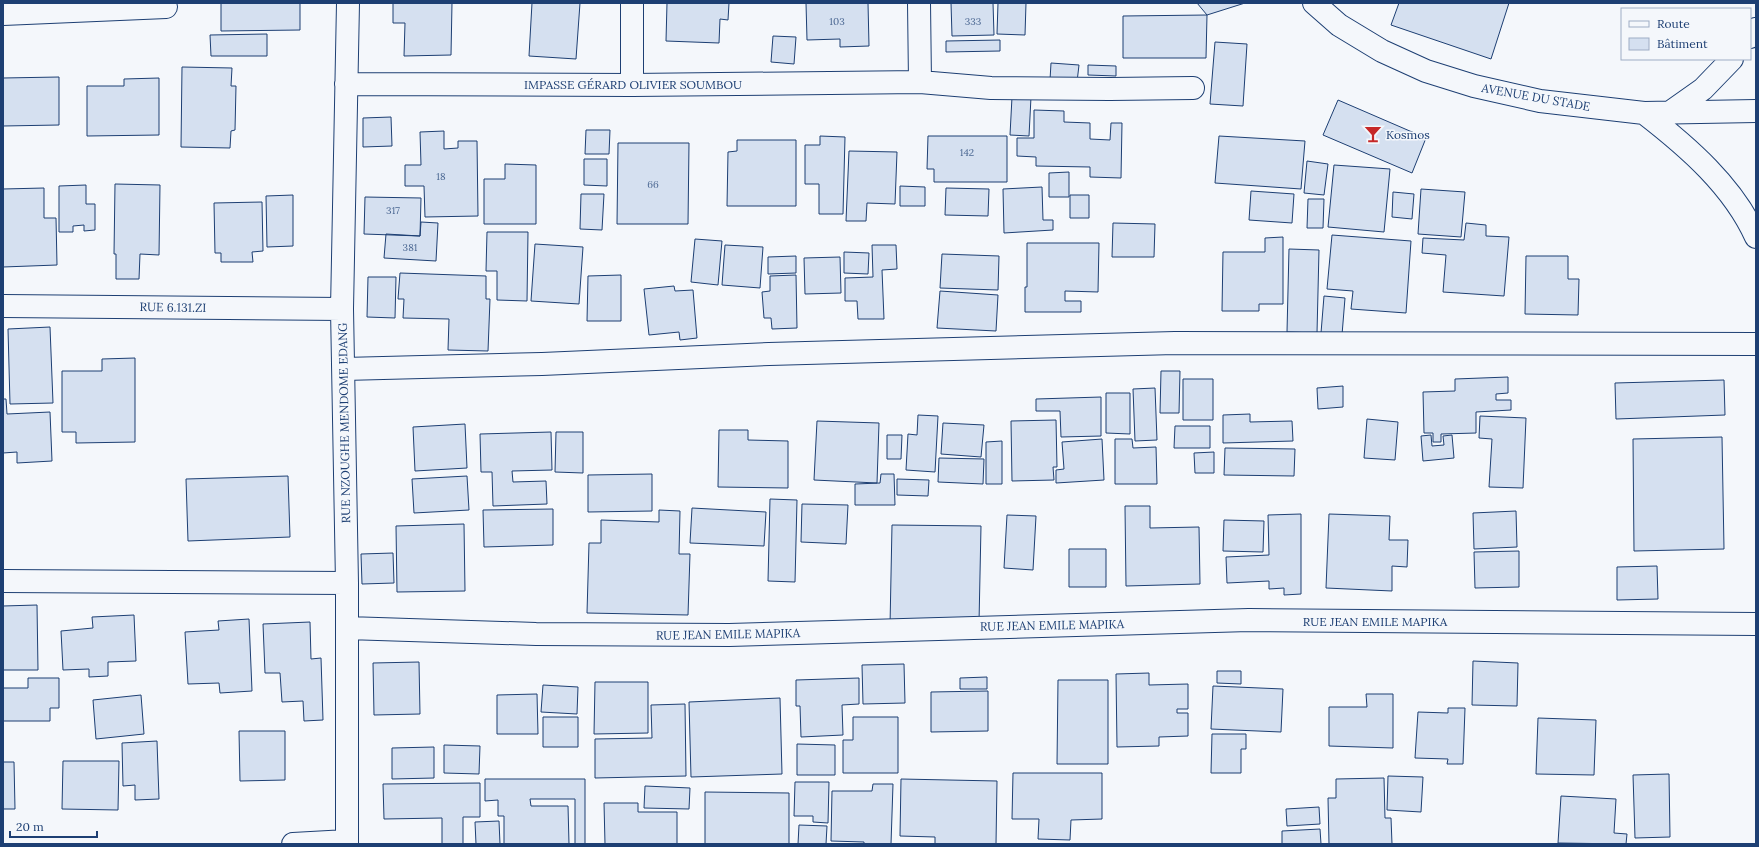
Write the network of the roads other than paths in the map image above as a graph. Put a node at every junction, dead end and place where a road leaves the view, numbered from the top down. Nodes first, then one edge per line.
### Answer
1 (348, 3) edge
2 (632, 3) edge
3 (919, 3) edge
4 (1314, 3) edge
5 (166, 7) dead end
6 (3, 14) edge
7 (1731, 60) edge
8 (920, 82) junction
9 (346, 84) junction
10 (632, 85) junction
11 (1192, 88) dead end
12 (1756, 112) edge
13 (1644, 113) junction
14 (1669, 113) junction
15 (1756, 237) edge
16 (3, 306) edge
17 (342, 309) junction
18 (1756, 344) edge
19 (344, 369) junction
20 (3, 581) edge
21 (347, 583) junction
22 (1756, 624) edge
23 (347, 628) junction
24 (347, 843) edge
25 (293, 844) edge

1 - 9 street, RUE NZOUGHE MENDOME EDANG
2 - 10 street
3 - 8 street
4 - 13 street, AVENUE DU STADE
5 - 6 street
7 - 14 street
8 - 10 street, IMPASSE GÉRARD OLIVIER SOUMBOU
8 - 11 street, IMPASSE GÉRARD OLIVIER SOUMBOU
9 - 10 street, IMPASSE GÉRARD OLIVIER SOUMBOU
9 - 17 street, RUE NZOUGHE MENDOME EDANG
12 - 14 street, AVENUE DU STADE
13 - 14 street, AVENUE DU STADE
13 - 15 street
16 - 17 street, RUE 6.131.ZI
17 - 19 street, RUE NZOUGHE MENDOME EDANG
18 - 19 street
19 - 21 street, RUE NZOUGHE MENDOME EDANG
20 - 21 street
21 - 23 street, RUE NZOUGHE MENDOME EDANG
22 - 23 street, RUE JEAN EMILE MAPIKA
23 - 24 street, RUE NZOUGHE MENDOME EDANG
24 - 25 street

